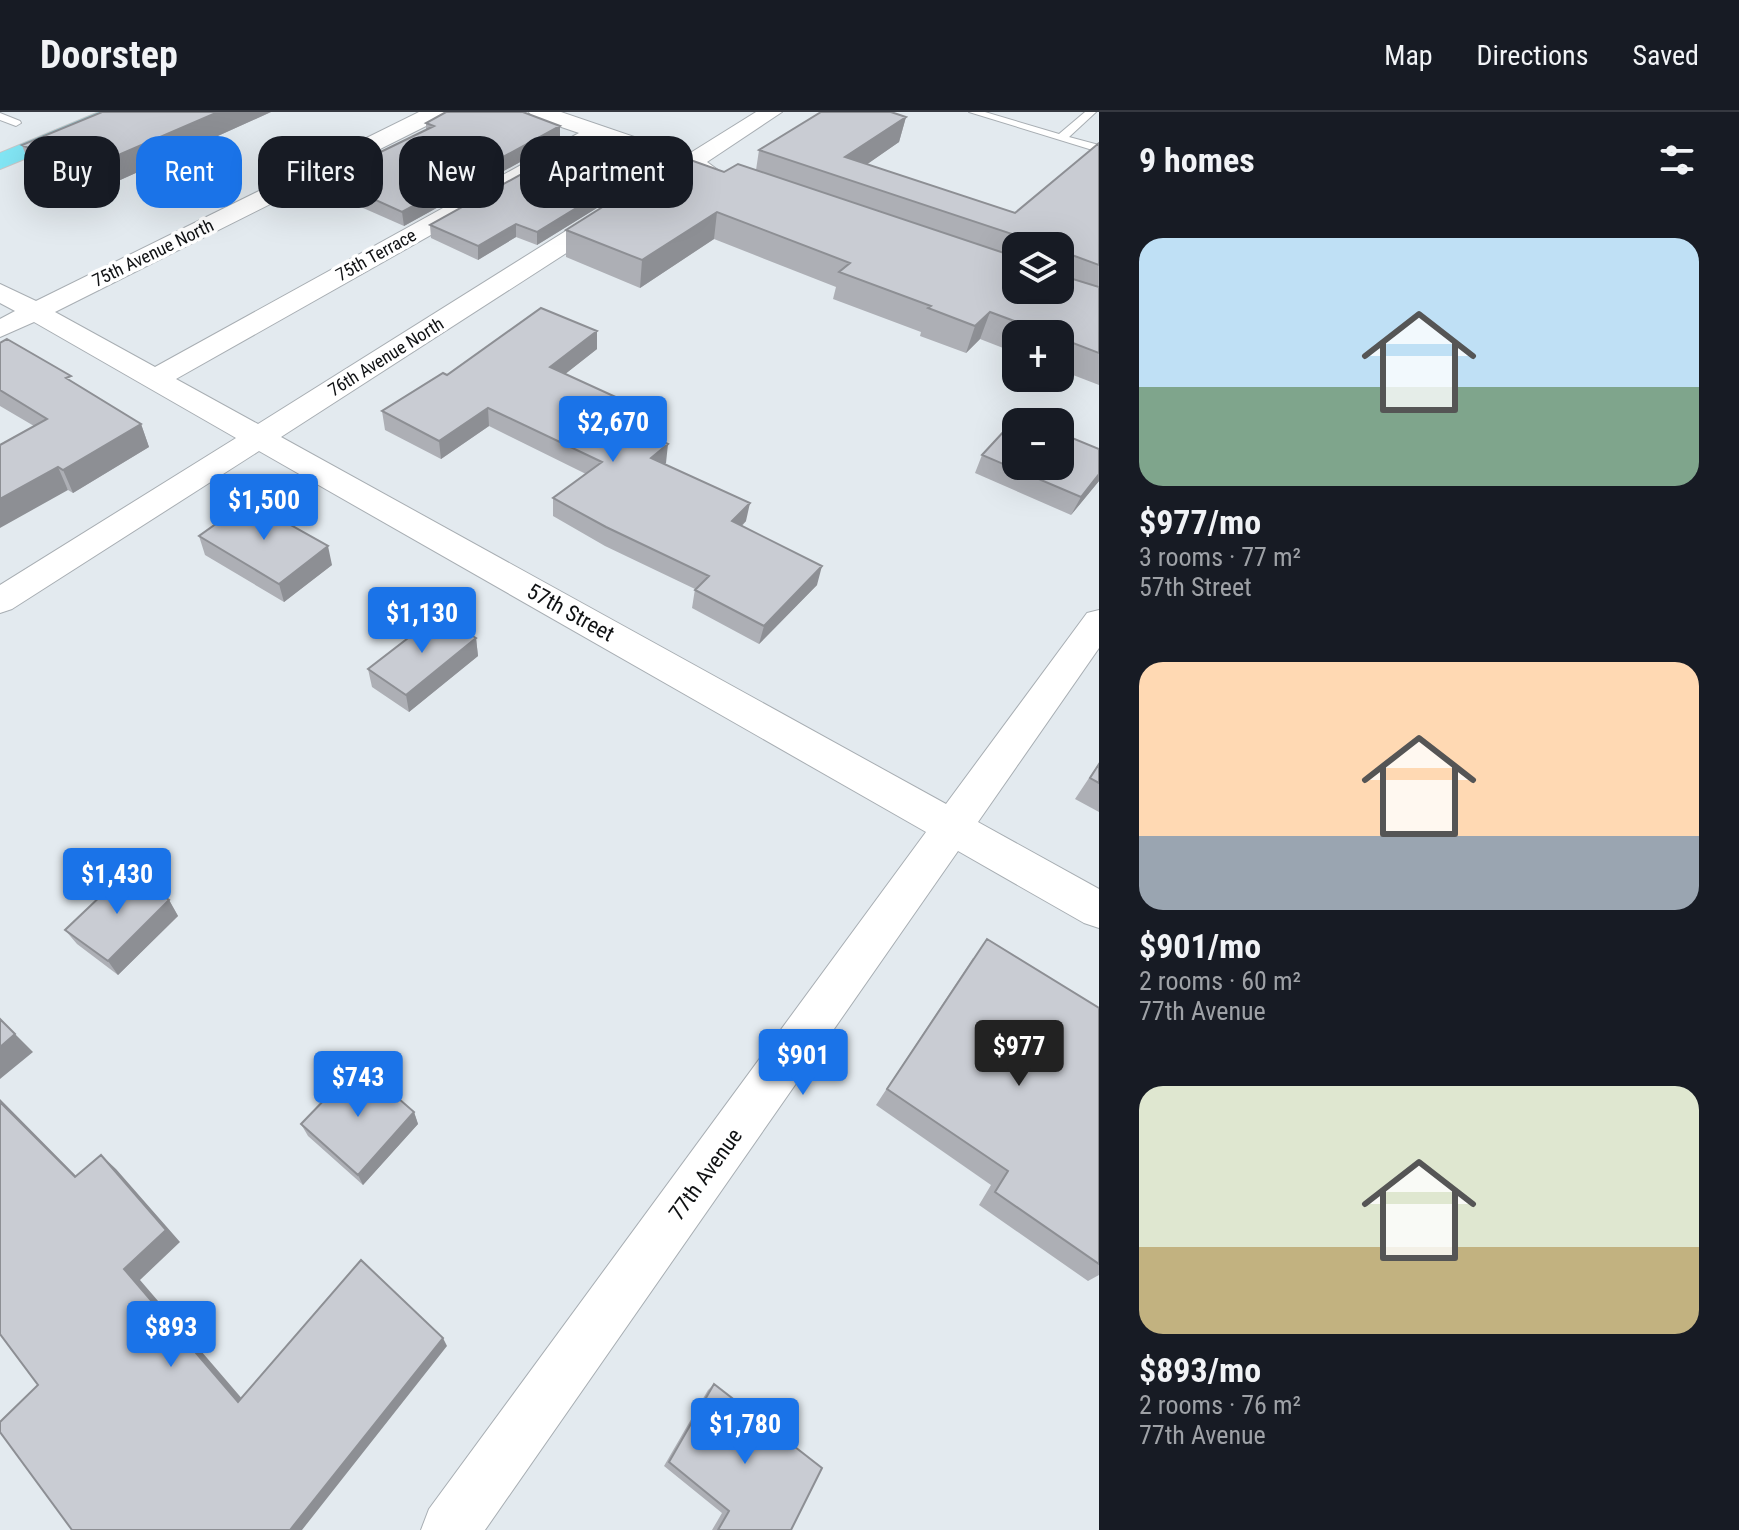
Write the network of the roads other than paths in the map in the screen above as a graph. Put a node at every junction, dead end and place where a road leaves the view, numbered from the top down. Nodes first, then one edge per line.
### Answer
1 (41, 112) edge
2 (119, 112) edge
3 (436, 112) edge
4 (540, 112) edge
5 (771, 112) edge
6 (974, 112) edge
7 (1091, 112) edge
8 (5, 122) edge
9 (597, 132) junction
10 (608, 136) edge
11 (1061, 138) junction
12 (1099, 149) edge
13 (693, 161) edge
14 (0, 162) edge
15 (693, 165) edge
16 (734, 180) edge
17 (620, 208) edge
18 (0, 292) edge
19 (35, 312) junction
20 (0, 329) edge
21 (155, 379) junction
22 (260, 436) junction
23 (0, 601) edge
24 (1099, 622) edge
25 (952, 827) junction
26 (1099, 910) edge
27 (450, 1530) edge

1 - 8 main road
2 - 14 main road
3 - 19 street, 75th Avenue North
4 - 9 street
5 - 13 street, 76th Avenue North
6 - 11 lane
7 - 11 lane
9 - 10 street
9 - 21 street, 75th Terrace
11 - 12 lane
15 - 16 street
17 - 22 street, 76th Avenue North
18 - 19 street, 57th Street
19 - 20 street, 75th Avenue North
19 - 21 street, 57th Street
21 - 22 street, 57th Street
22 - 23 street, 76th Avenue North
22 - 25 street, 57th Street
24 - 25 street, 77th Avenue
25 - 26 street, 57th Street
25 - 27 street, 77th Avenue

